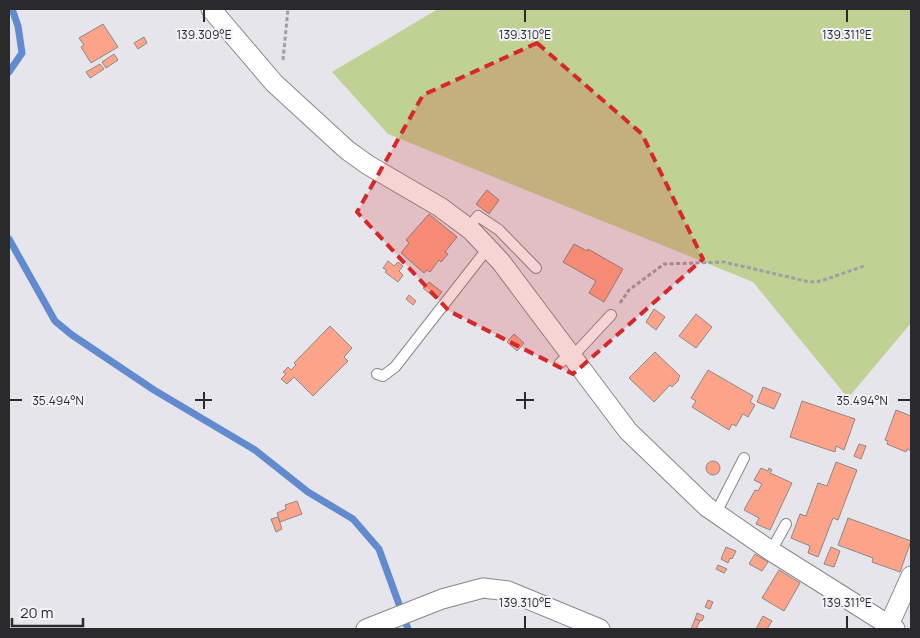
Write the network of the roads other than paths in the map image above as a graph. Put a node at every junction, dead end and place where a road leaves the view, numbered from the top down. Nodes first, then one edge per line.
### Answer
1 (211, 9) edge
2 (468, 228) junction
3 (488, 248) junction
4 (536, 268) dead end
5 (611, 315) road end
6 (567, 358) junction
7 (377, 374) dead end
8 (744, 458) dead end
9 (716, 513) junction
10 (786, 524) dead end
11 (771, 551) junction
12 (911, 576) edge
13 (892, 627) edge
14 (366, 629) edge
15 (600, 629) edge

1 - 2 street
2 - 3 street
2 - 4 lane
3 - 6 street
3 - 7 lane
5 - 6 lane
6 - 9 street
8 - 9 lane
9 - 11 street
10 - 11 lane
11 - 13 street
12 - 13 street
14 - 15 street

